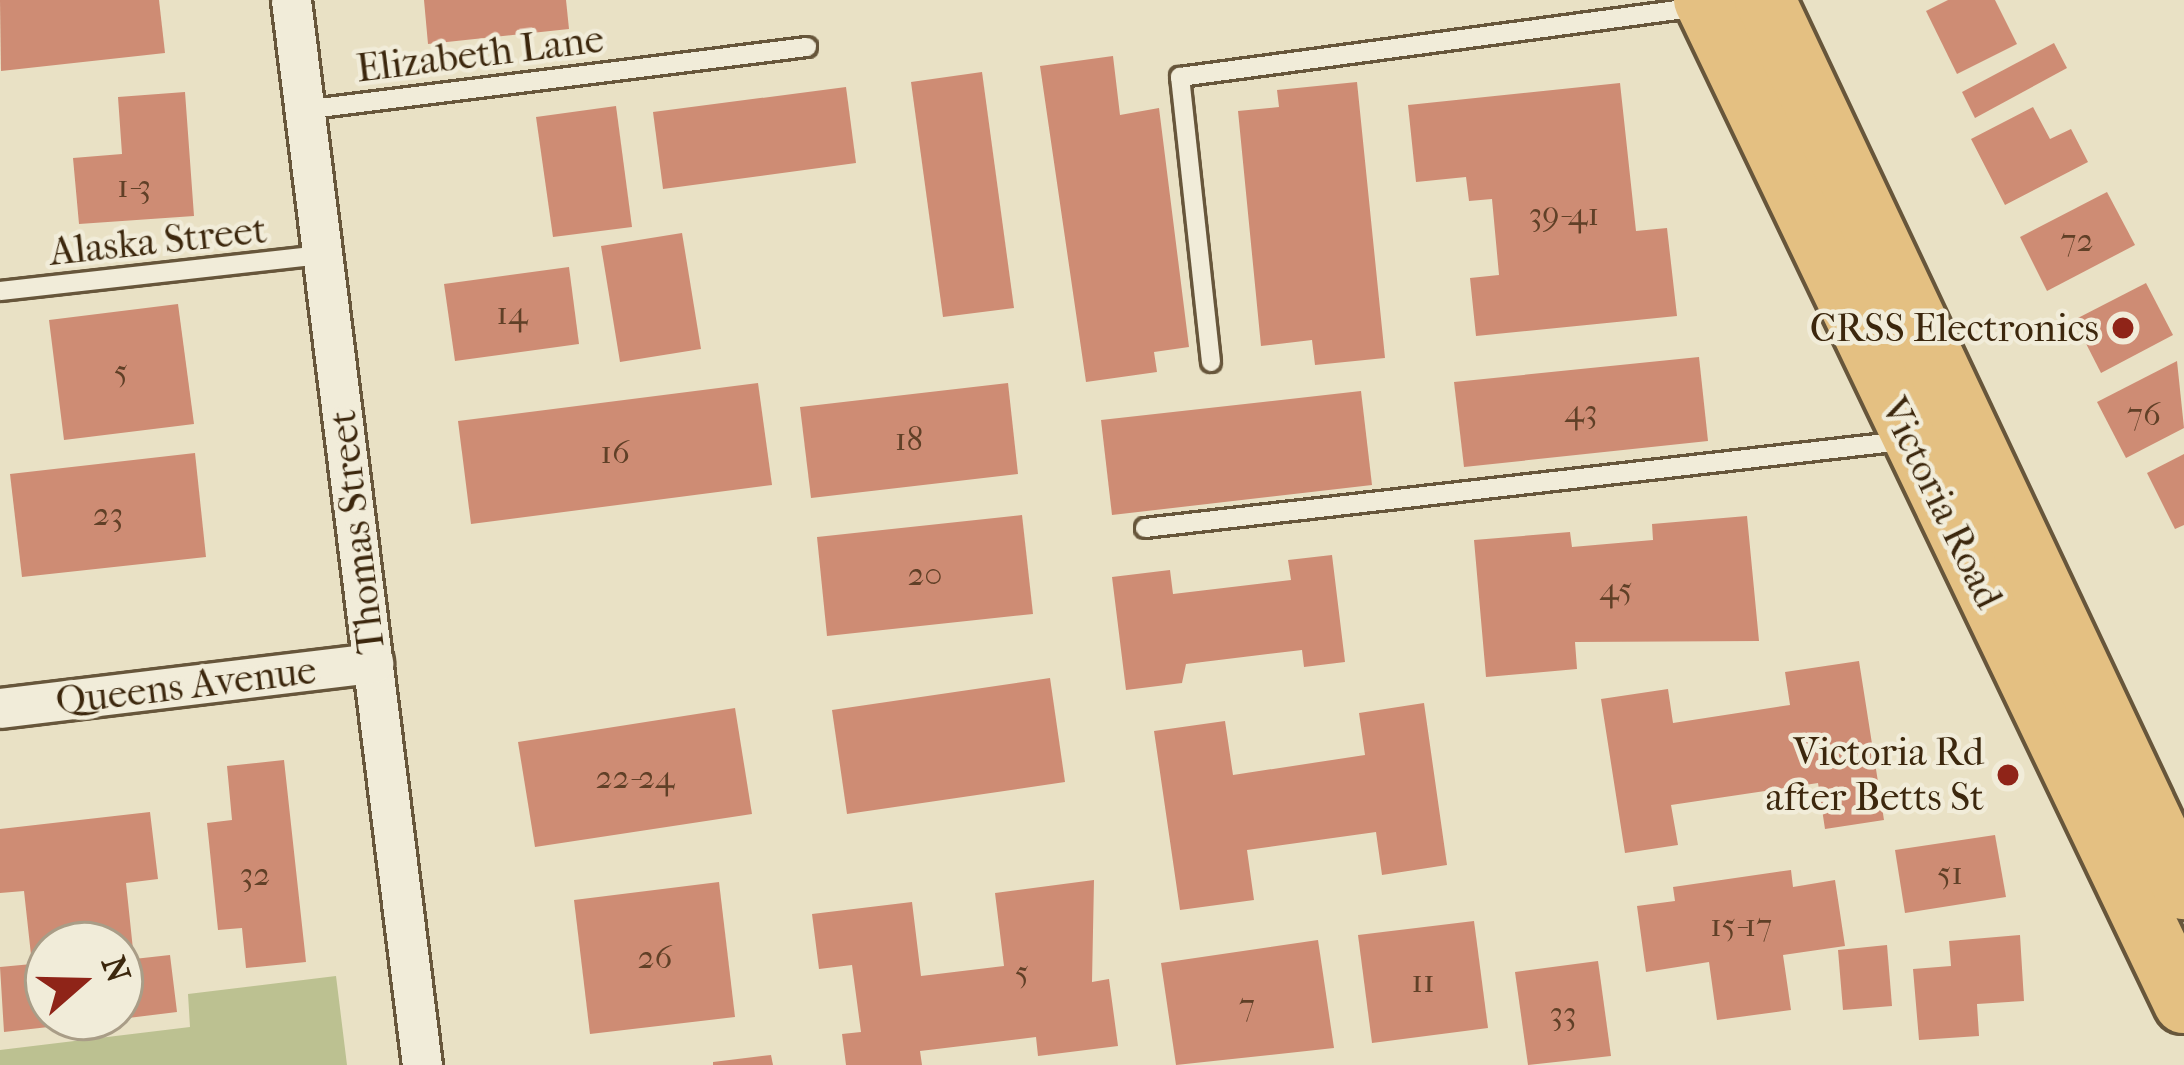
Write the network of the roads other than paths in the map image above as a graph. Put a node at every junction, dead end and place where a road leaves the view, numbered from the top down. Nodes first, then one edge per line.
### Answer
1 (291, 0) edge
2 (1765, 0) edge
3 (1705, 3) edge
4 (808, 47) dead end
5 (304, 110) junction
6 (322, 256) junction
7 (0, 291) edge
8 (1211, 362) dead end
9 (1910, 440) junction
10 (1145, 527) dead end
11 (373, 663) junction
12 (0, 708) edge
13 (2184, 889) edge
14 (2184, 1003) edge
15 (419, 1065) edge

1 - 5 street, Thomas Street
2 - 13 main road, Victoria Road
3 - 8 lane
3 - 9 main road, Victoria Road
4 - 5 lane, Elizabeth Lane
5 - 6 street, Thomas Street
6 - 7 lane, Alaska Street
6 - 11 street, Thomas Street
9 - 10 lane
9 - 14 main road, Victoria Road
11 - 12 street, Queens Avenue
11 - 15 street, Thomas Street

